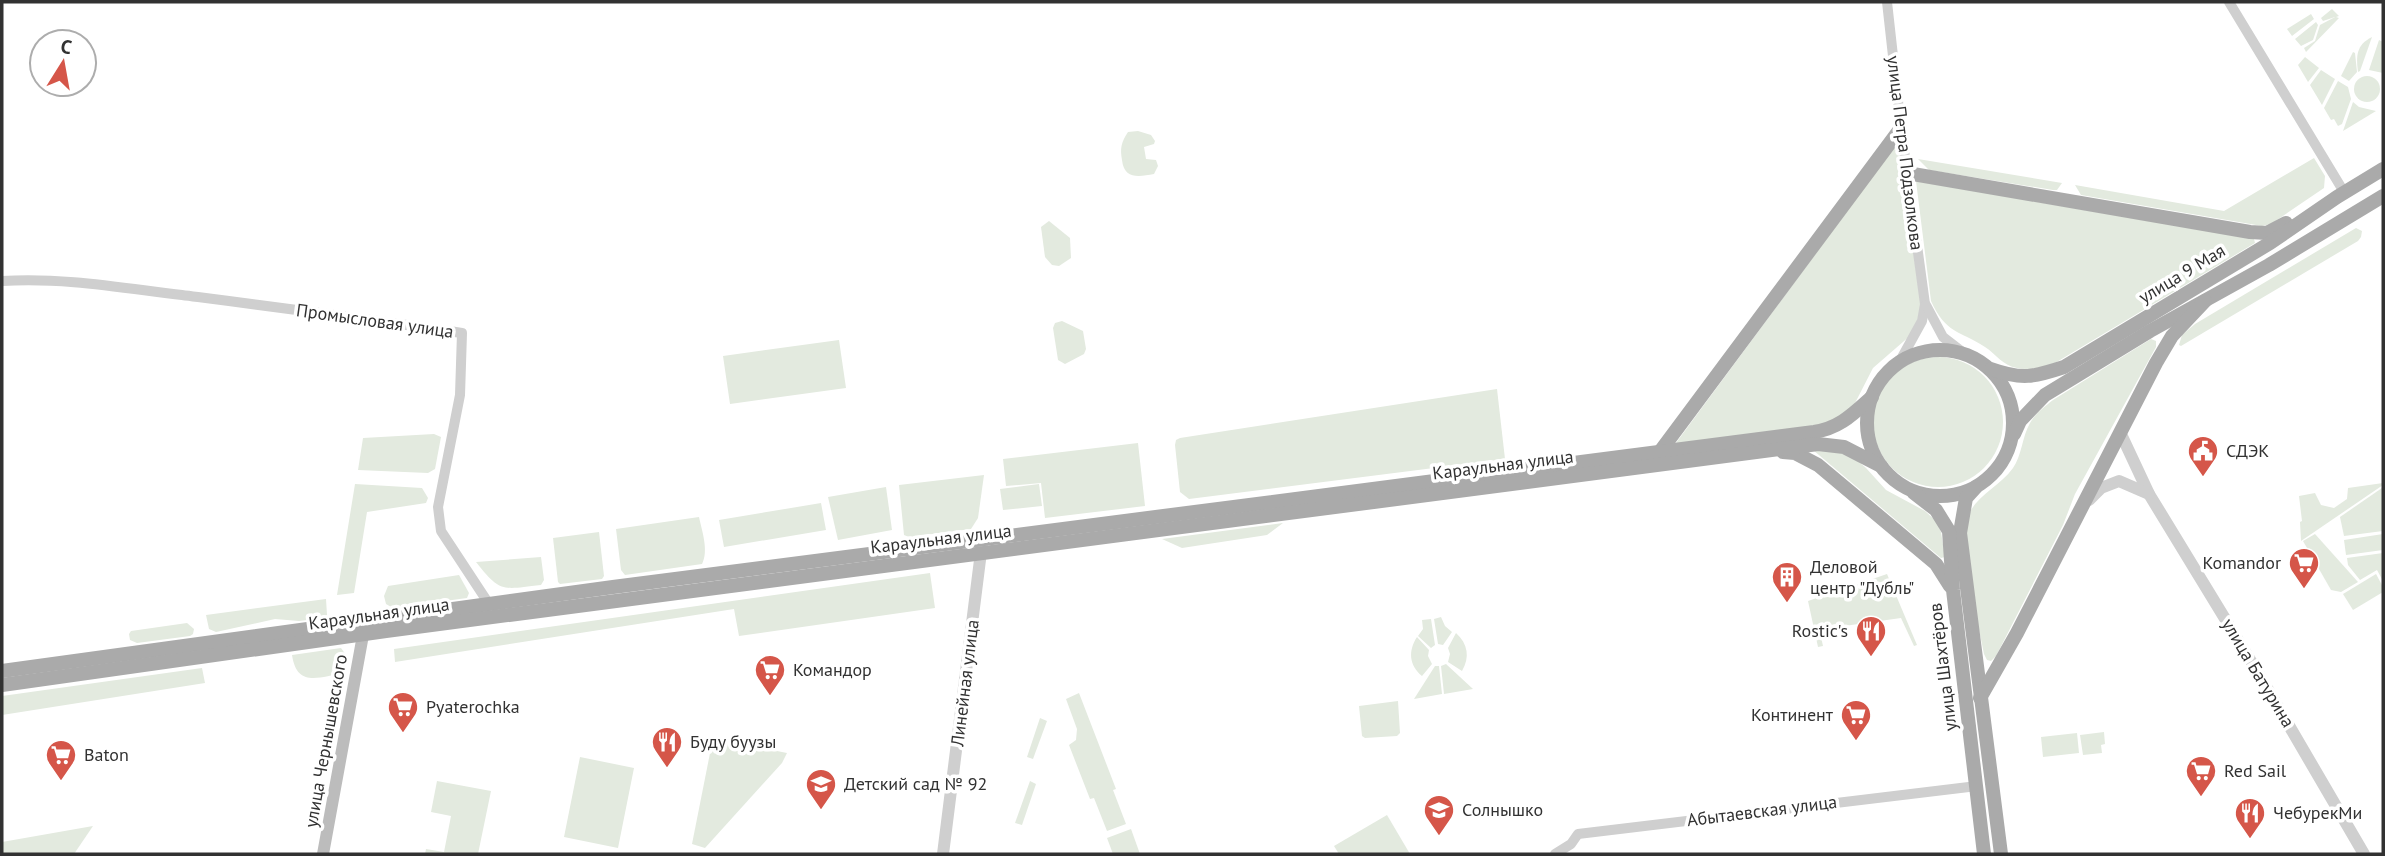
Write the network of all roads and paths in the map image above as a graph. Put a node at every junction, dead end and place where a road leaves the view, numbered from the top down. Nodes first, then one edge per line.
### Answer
1 (1887, 2) edge
2 (2229, 2) edge
3 (1901, 128) junction
4 (2383, 169) edge
5 (1907, 173) junction
6 (2341, 195) junction
7 (2383, 196) edge
8 (2, 281) edge
9 (2205, 300) junction
10 (1925, 304) junction
11 (1965, 354) junction
12 (1900, 361) junction
13 (1990, 368) junction
14 (1871, 397) junction
15 (2120, 432) junction
16 (2012, 438) junction
17 (1768, 451) junction
18 (1660, 453) junction
19 (1881, 466) junction
20 (1977, 486) junction
21 (1911, 490) junction
22 (2149, 494) junction
23 (2074, 520) junction
24 (982, 547) junction
25 (1953, 590) junction
26 (489, 604) junction
27 (363, 628) junction
28 (2, 671) edge
29 (2, 685) edge
30 (1980, 698) junction
31 (1977, 786) junction
32 (323, 854) edge
33 (943, 854) edge
34 (1555, 854) edge
35 (1984, 854) edge
36 (2001, 854) edge
37 (2364, 854) edge

1 - 3 street, улица Петра Подзолкова
2 - 6 street
3 - 5 street, улица Петра Подзолкова
3 - 18 main road
4 - 6 main road, улица 9 Мая
5 - 6 main road
5 - 10 street, улица Петра Подзолкова
6 - 13 main road, улица 9 Мая
7 - 9 main road, улица 9 Мая
8 - 26 street, Промысловая улица
9 - 15 main road
9 - 16 main road, улица 9 Мая
10 - 11 street, улица Петра Подзолкова
10 - 12 street, улица Петра Подзолкова
11 - 12 main road
11 - 13 main road
12 - 14 main road
13 - 16 main road
14 - 18 main road, Караульная улица
14 - 19 main road
15 - 22 street, улица Батурина
15 - 23 main road
16 - 20 main road
17 - 19 main road, Караульная улица
17 - 24 main road, Караульная улица
17 - 25 main road
18 - 24 main road, Караульная улица
19 - 21 main road
20 - 21 main road
20 - 30 main road, улица Шахтёров
21 - 25 main road, улица Шахтёров
22 - 23 street
22 - 37 street, улица Батурина
23 - 30 main road
24 - 26 main road, Караульная улица
24 - 27 main road, Караульная улица
24 - 33 street, Линейная улица
25 - 31 main road, улица Шахтёров
26 - 27 main road, Караульная улица
27 - 28 main road, Караульная улица
27 - 29 main road, Караульная улица
27 - 32 main road, улица Чернышевского
30 - 36 main road, улица Шахтёров
31 - 34 street, Абытаевская улица
31 - 35 main road, улица Шахтёров

